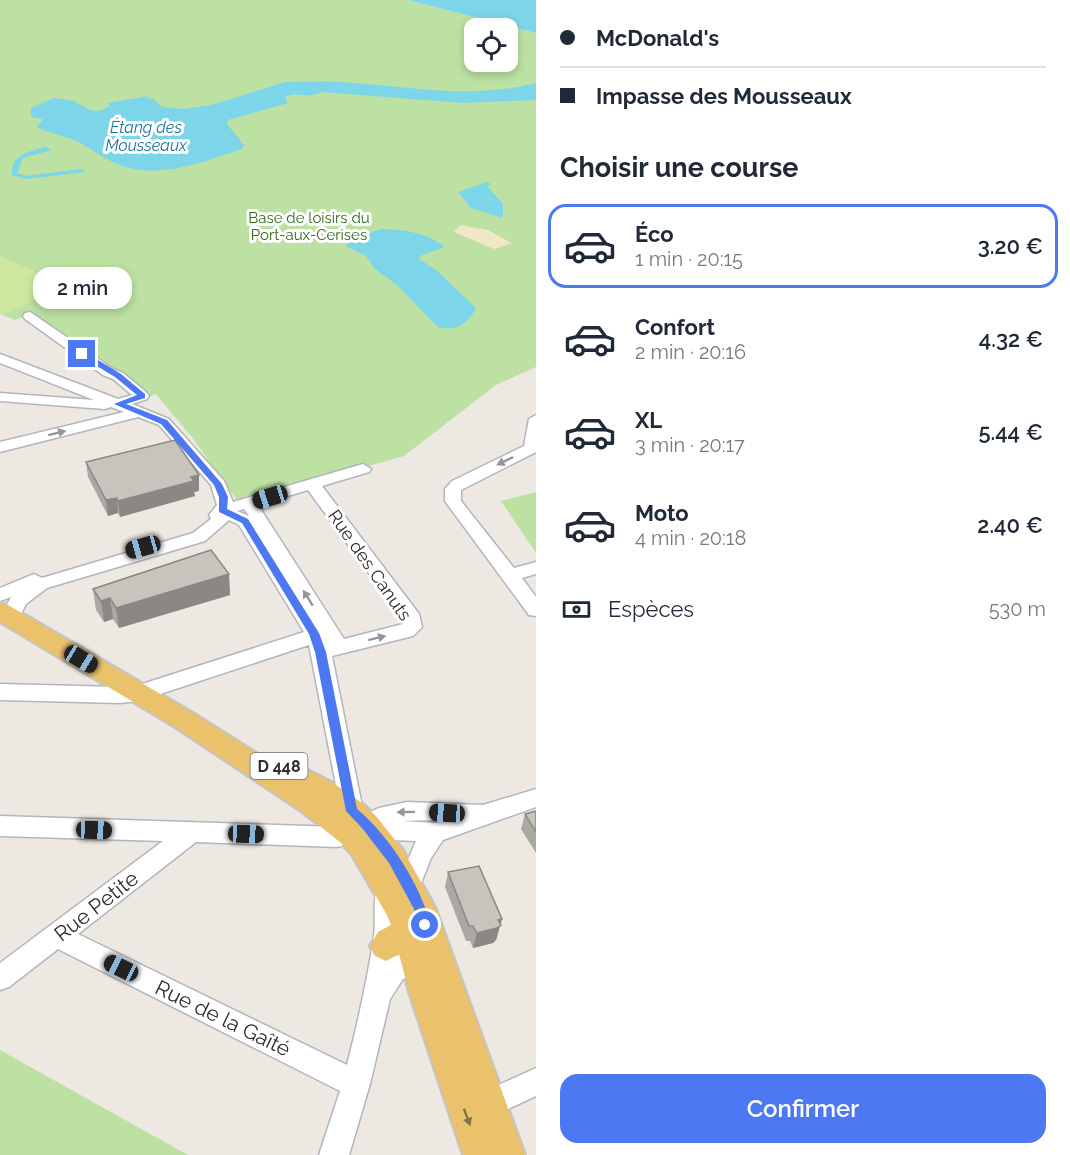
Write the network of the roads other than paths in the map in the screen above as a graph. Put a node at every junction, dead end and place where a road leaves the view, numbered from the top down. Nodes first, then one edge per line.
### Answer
1 (30, 316) dead end
2 (0, 358) edge
3 (0, 397) edge
4 (120, 405) junction
5 (142, 412) junction
6 (536, 419) edge
7 (0, 447) edge
8 (534, 448) edge
9 (363, 470) dead end
10 (312, 484) junction
11 (249, 503) junction
12 (222, 510) junction
13 (536, 568) edge
14 (509, 576) junction
15 (3, 608) edge
16 (536, 610) edge
17 (322, 646) junction
18 (0, 692) edge
19 (139, 693) junction
20 (184, 720) junction
21 (536, 798) edge
22 (486, 814) junction
23 (357, 824) junction
24 (0, 826) edge
25 (435, 832) junction
26 (191, 833) junction
27 (397, 887) junction
28 (57, 936) junction
29 (412, 942) junction
30 (0, 978) edge
31 (536, 1082) edge
32 (356, 1084) junction
33 (489, 1104) junction
34 (333, 1155) edge
35 (481, 1155) edge
36 (507, 1155) edge

1 - 4 street
2 - 4 street
3 - 4 street
4 - 5 street
7 -> 5 street
5 - 12 street
6 - 8 street
8 -> 14 street
9 - 10 street
10 - 11 street
17 -> 10 street, Rue des Canuts
11 - 12 street
17 -> 11 street
12 - 15 street
12 - 17 street
13 - 14 street
14 - 16 street
15 - 19 main road, D 448
17 - 19 street
17 - 23 street
18 - 19 street
19 - 20 main road, D 448
20 - 23 main road, D 448
20 - 23 main road, D 448
21 - 22 street
22 -> 23 street
22 - 25 street
23 - 25 street
23 - 26 street
23 - 27 main road, D 448
24 - 26 street
25 - 27 street
26 - 28 street, Rue Petite
27 - 29 main road, D 448
28 - 30 street, Rue Petite
28 - 32 street, Rue de la Gaîté
29 - 32 street
29 - 33 main road, D 448
29 -> 35 main road, D 448
31 - 33 street
32 - 34 street
33 - 36 main road, D 448

